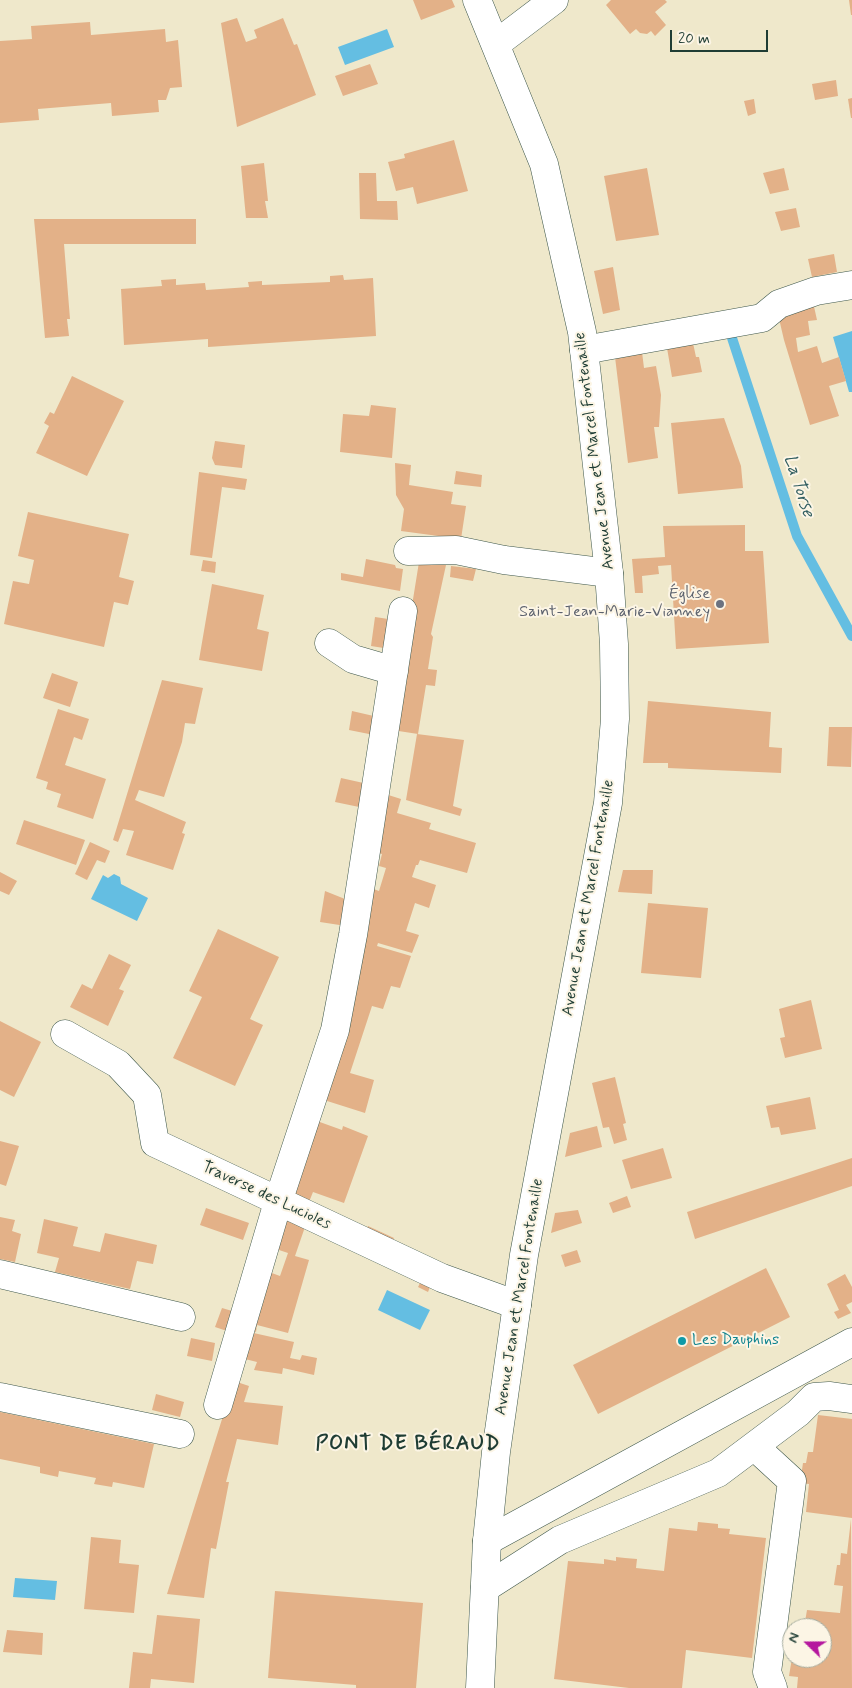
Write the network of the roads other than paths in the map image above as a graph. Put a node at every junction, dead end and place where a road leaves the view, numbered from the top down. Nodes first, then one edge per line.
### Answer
1 (477, 0) edge
2 (554, 0) edge
3 (496, 44) junction
4 (852, 284) edge
5 (584, 350) junction
6 (408, 551) dead end
7 (609, 573) junction
8 (403, 611) dead end
9 (329, 643) dead end
10 (394, 671) junction
11 (65, 1034) dead end
12 (278, 1202) junction
13 (0, 1274) edge
14 (517, 1305) junction
15 (181, 1317) dead end
16 (852, 1342) edge
17 (0, 1397) edge
18 (852, 1399) edge
19 (218, 1405) dead end
20 (180, 1434) dead end
21 (755, 1447) junction
22 (488, 1541) junction
23 (484, 1588) junction
24 (480, 1688) edge
25 (774, 1688) edge

1 - 3 main road, Avenue Jean et Marcel Fontenaille
2 - 3 main road
3 - 5 main road, Avenue Jean et Marcel Fontenaille
4 - 5 main road
5 - 7 main road, Avenue Jean et Marcel Fontenaille
6 - 7 main road
7 - 14 main road, Avenue Jean et Marcel Fontenaille
8 - 10 main road
9 - 10 main road
10 - 12 main road
11 - 12 main road, Traverse des Lucioles
12 - 14 main road, Traverse des Lucioles
12 - 19 main road
13 - 15 main road
14 - 22 main road, Avenue Jean et Marcel Fontenaille
16 - 22 main road
17 - 20 main road
18 - 21 main road
21 - 23 main road
21 - 25 main road
22 - 23 main road, Avenue Jean et Marcel Fontenaille
23 - 24 main road, Avenue Jean et Marcel Fontenaille

